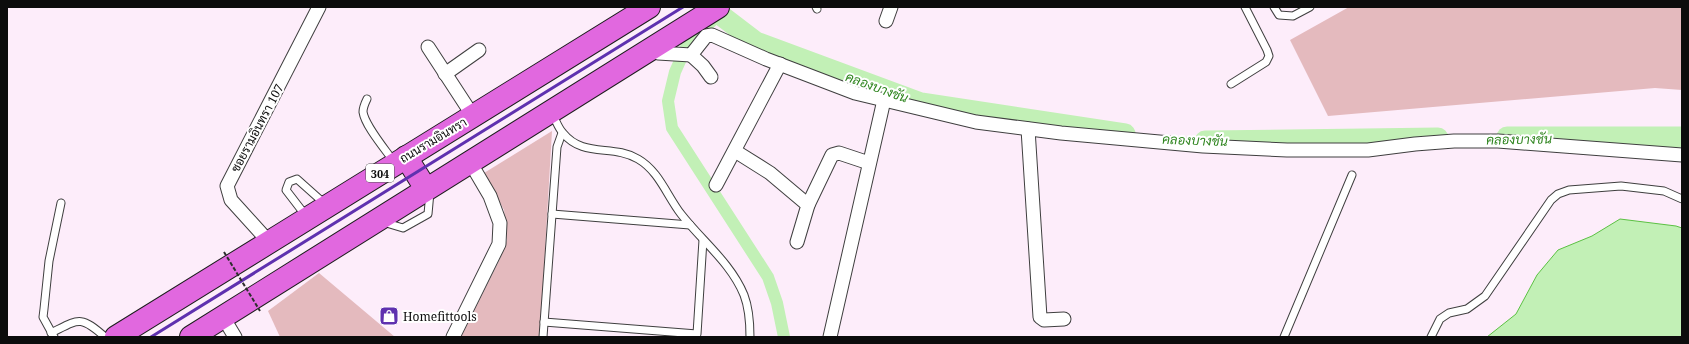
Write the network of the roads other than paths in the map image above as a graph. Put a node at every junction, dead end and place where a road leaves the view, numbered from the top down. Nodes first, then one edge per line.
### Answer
1 (319, 7) edge
2 (718, 7) edge
3 (891, 7) edge
4 (1244, 7) edge
5 (1274, 7) edge
6 (1310, 7) edge
7 (647, 8) edge
8 (886, 22) dead end
9 (428, 47) dead end
10 (479, 50) dead end
11 (682, 50) junction
12 (780, 64) junction
13 (445, 74) junction
14 (710, 77) dead end
15 (1230, 84) dead end
16 (367, 99) dead end
17 (884, 100) junction
18 (551, 112) junction
19 (473, 116) junction
20 (1028, 129) junction
21 (562, 133) junction
22 (735, 152) junction
23 (1682, 155) edge
24 (400, 160) junction
25 (470, 162) junction
26 (869, 163) junction
27 (1352, 175) dead end
28 (716, 185) dead end
29 (428, 188) junction
30 (1682, 199) edge
31 (61, 203) dead end
32 (808, 205) junction
33 (327, 206) junction
34 (552, 214) junction
35 (307, 218) junction
36 (690, 225) junction
37 (703, 240) junction
38 (269, 242) junction
39 (798, 242) dead end
40 (223, 317) junction
41 (1064, 319) dead end
42 (544, 322) junction
43 (52, 335) edge
44 (105, 337) edge
45 (116, 337) edge
46 (191, 337) edge
47 (235, 337) edge
48 (454, 337) edge
49 (543, 337) edge
50 (750, 337) edge
51 (830, 337) edge
52 (1284, 337) edge
53 (1431, 337) edge

1 - 38 street, ซอยรามอินทรา 107
2 - 11 highway
3 - 8 street
4 - 15 lane
5 - 6 lane
7 - 19 highway, ถนนรามอินทรา / 304
9 - 13 street
10 - 13 street
11 - 12 street
11 - 14 street
11 - 18 highway
12 - 17 street
12 - 22 street
13 - 19 street
16 - 24 lane
17 - 20 street
17 - 26 street
18 - 21 lane
18 - 25 highway
19 - 24 highway, ถนนรามอินทรา / 304
20 - 23 street
20 - 41 street
21 - 34 lane
21 - 36 lane
22 - 28 street
22 - 32 street
24 - 29 highway
24 - 33 highway, ถนนรามอินทรา / 304
25 - 29 highway
25 - 48 street
26 - 32 street
26 - 51 street
27 - 52 lane
29 - 40 highway
30 - 53 lane
31 - 43 lane
32 - 39 street
33 - 35 highway, ถนนรามอินทรา / 304
33 - 35 lane
34 - 36 lane
34 - 42 lane
35 - 38 highway, ถนนรามอินทรา / 304
36 - 37 lane
37 - 42 lane
37 - 50 lane
38 - 45 highway, ถนนรามอินทรา / 304
40 - 46 highway
40 - 47 street
42 - 49 lane
43 - 44 lane

